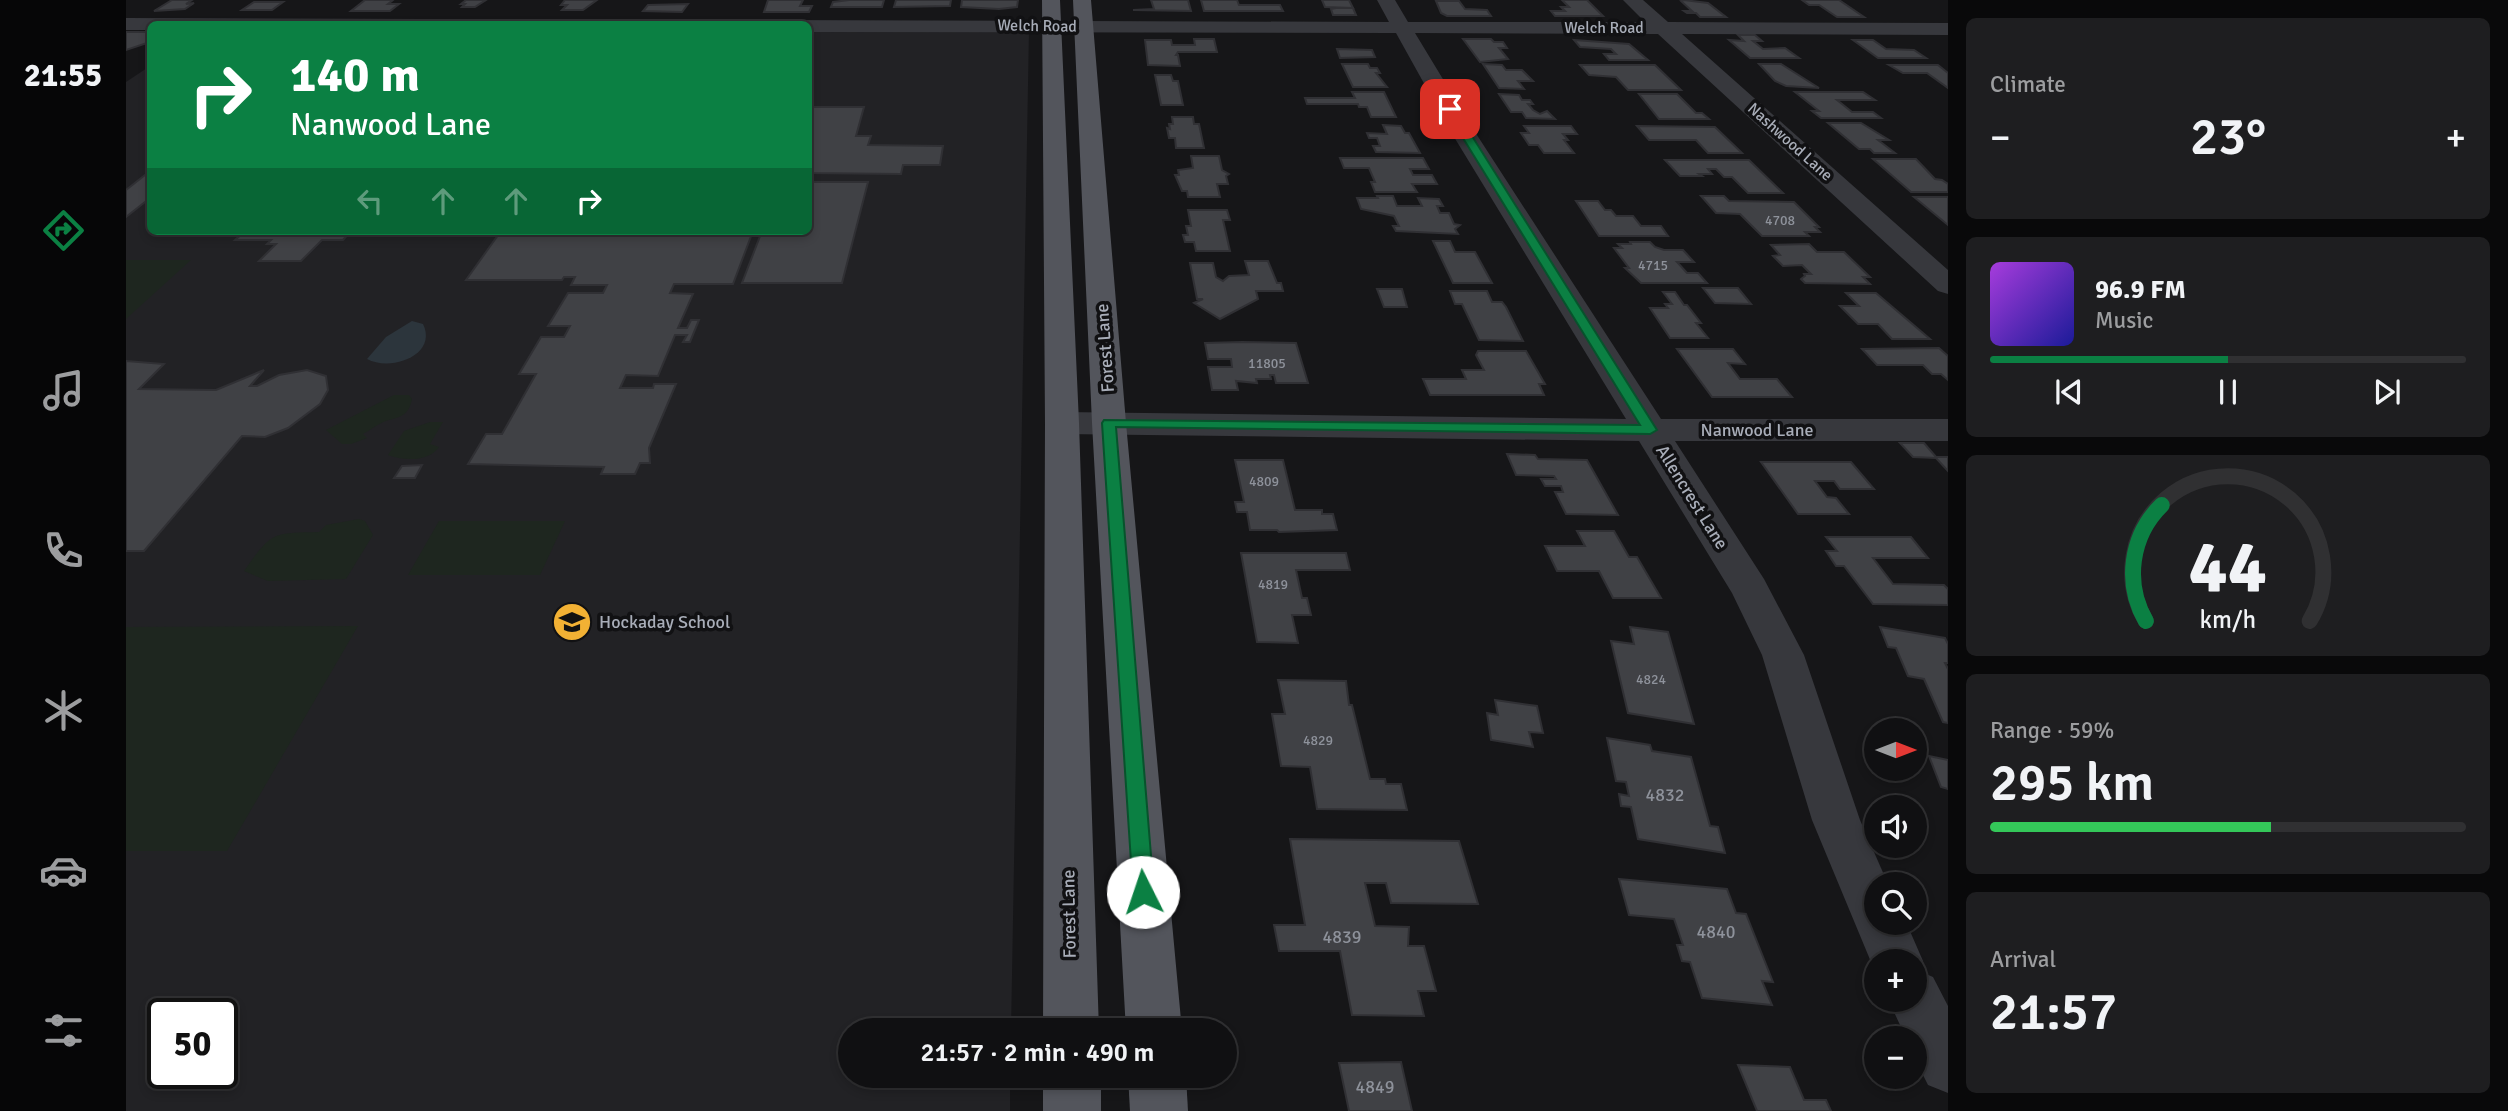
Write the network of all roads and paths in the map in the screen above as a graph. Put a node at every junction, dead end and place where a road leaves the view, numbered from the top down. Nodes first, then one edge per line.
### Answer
1 (1051, 0) edge
2 (1082, 0) edge
3 (1632, 0) edge
4 (1896, 7) dead end
5 (314, 8) dead end
6 (518, 8) dead end
7 (1395, 14) edge
8 (719, 15) edge
9 (296, 21) edge
10 (506, 21) edge
11 (575, 21) edge
12 (126, 24) edge
13 (147, 24) edge
14 (1051, 26) junction
15 (1086, 27) junction
16 (1664, 29) junction
17 (1942, 33) edge
18 (1056, 184) junction
19 (1095, 184) junction
20 (1948, 285) edge
21 (1062, 423) junction
22 (1109, 423) junction
23 (1650, 430) junction
24 (1948, 430) edge
25 (1864, 886) edge
26 (1922, 1012) edge
27 (1071, 1018) edge
28 (1153, 1018) edge
29 (1948, 1065) edge
30 (1072, 1088) edge
31 (1158, 1088) edge
32 (1072, 1111) edge
33 (1160, 1111) edge

1 - 14 main road, Forest Lane
2 - 15 main road, Forest Lane
3 - 16 street, Nashwood Lane
4 - 17 street
5 - 9 street
6 - 10 street
7 - 15 street, Welch Road
7 - 16 street, Welch Road
7 - 23 street, Allencrest Lane
8 - 11 street, Welch Road
8 - 14 street, Welch Road
12 - 13 street, Welch Road
14 - 15 street, Welch Road
14 - 18 main road, Forest Lane
15 - 19 main road, Forest Lane
16 - 17 street, Welch Road
16 - 20 street, Nashwood Lane
18 - 19 main road
18 - 21 main road, Forest Lane
19 - 22 main road, Forest Lane
21 - 22 street, Nanwood Lane
21 - 27 main road, Forest Lane
22 - 23 street, Nanwood Lane
22 - 28 main road, Forest Lane
23 - 24 street, Nanwood Lane
23 - 25 street, Allencrest Lane
26 - 29 street
30 - 32 main road
31 - 33 main road

